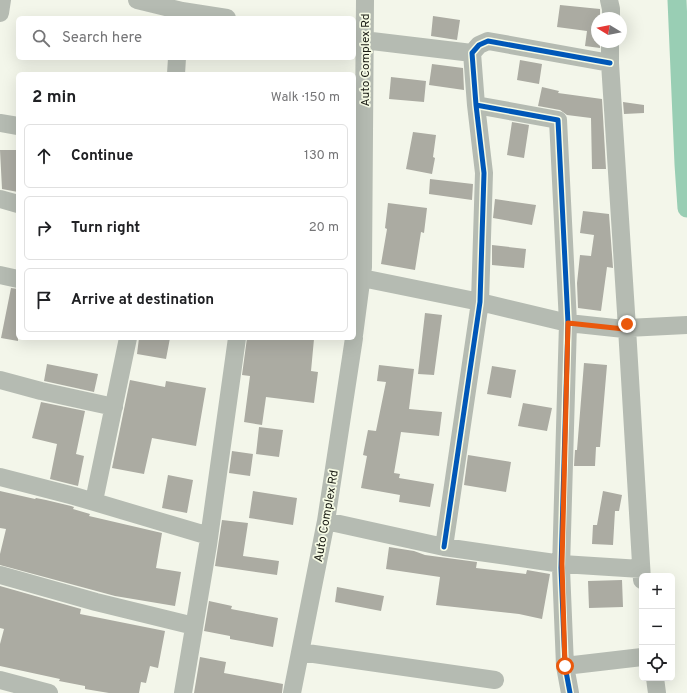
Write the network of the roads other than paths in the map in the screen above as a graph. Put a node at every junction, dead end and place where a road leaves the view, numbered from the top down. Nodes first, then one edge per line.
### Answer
1 (2, 0) edge
2 (138, 0) edge
3 (365, 0) edge
4 (609, 0) edge
5 (611, 12) edge
6 (0, 13) edge
7 (182, 14) edge
8 (204, 16) edge
9 (360, 39) edge
10 (610, 48) edge
11 (472, 53) junction
12 (177, 60) edge
13 (610, 63) junction
14 (176, 72) edge
15 (476, 105) junction
16 (0, 124) edge
17 (16, 126) edge
18 (0, 199) edge
19 (16, 203) edge
20 (360, 270) edge
21 (0, 275) edge
22 (16, 279) edge
23 (480, 302) junction
24 (356, 313) edge
25 (568, 323) junction
26 (687, 325) edge
27 (627, 328) junction
28 (128, 340) edge
29 (237, 340) edge
30 (354, 340) edge
31 (0, 380) edge
32 (114, 406) junction
33 (0, 477) edge
34 (94, 501) junction
35 (326, 521) junction
36 (209, 536) junction
37 (444, 547) junction
38 (562, 564) junction
39 (641, 573) edge
40 (639, 574) edge
41 (0, 575) edge
42 (194, 626) junction
43 (300, 652) junction
44 (639, 657) edge
45 (565, 666) junction
46 (0, 680) edge
47 (496, 680) dead end
48 (655, 681) edge
49 (49, 693) edge
50 (183, 693) edge
51 (292, 693) edge
52 (570, 693) edge
53 (657, 693) edge

1 - 6 street
2 - 7 street
3 - 9 street, Auto Complex Rd
4 - 5 street
7 - 8 street
9 - 11 street
9 - 20 street, Auto Complex Rd
10 - 13 street
11 - 13 street
11 - 15 street
12 - 14 street
13 - 27 street
15 - 23 street
15 - 25 street
16 - 17 street
18 - 19 street
20 - 23 street
20 - 24 street, Auto Complex Rd
21 - 22 street
23 - 25 street
23 - 37 street
25 - 27 street
25 - 38 street
26 - 27 street
27 - 39 street
28 - 32 street
29 - 36 street
30 - 35 street, Auto Complex Rd
31 - 32 street
32 - 34 street
33 - 34 street
34 - 36 street
35 - 37 street
35 - 43 street, Auto Complex Rd
36 - 42 street
37 - 38 street
38 - 40 street
38 - 45 street
41 - 42 street
42 - 50 street
43 - 47 street
43 - 51 street, Auto Complex Rd
44 - 45 street
45 - 52 street
46 - 49 street
48 - 53 street

